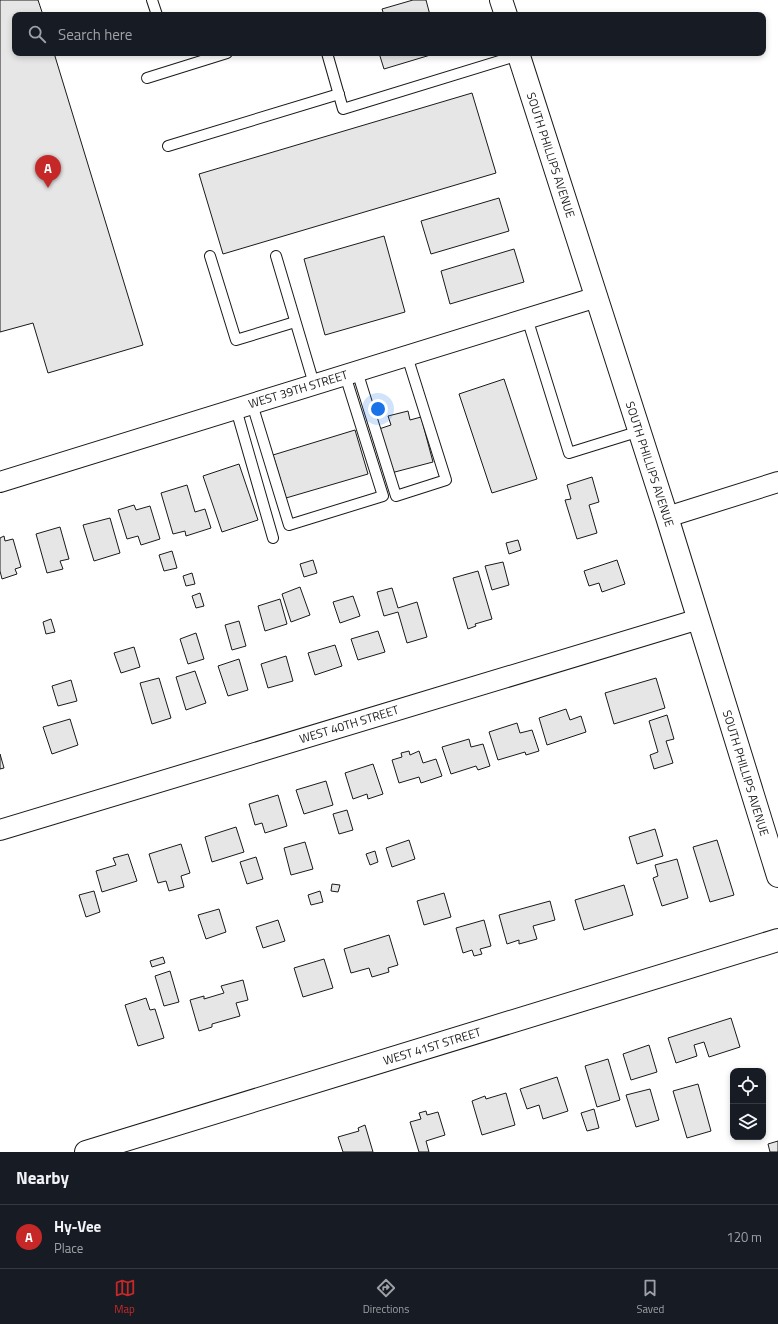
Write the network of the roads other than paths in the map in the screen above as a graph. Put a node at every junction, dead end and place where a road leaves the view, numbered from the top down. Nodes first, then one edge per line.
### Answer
1 (152, 0) edge
2 (501, 0) edge
3 (155, 12) edge
4 (505, 12) edge
5 (217, 56) edge
6 (327, 56) edge
7 (513, 56) edge
8 (520, 56) edge
9 (147, 78) dead end
10 (339, 94) junction
11 (168, 146) dead end
12 (210, 256) dead end
13 (276, 256) dead end
14 (597, 297) junction
15 (527, 318) junction
16 (295, 322) junction
17 (407, 356) junction
18 (351, 373) junction
19 (314, 384) junction
20 (244, 406) junction
21 (640, 431) junction
22 (0, 482) edge
23 (778, 482) edge
24 (667, 517) junction
25 (273, 538) dead end
26 (699, 619) junction
27 (0, 830) edge
28 (778, 876) edge
29 (778, 940) edge
30 (86, 1152) edge

1 - 3 lane
2 - 4 street
5 - 9 lane
6 - 10 lane
7 - 10 lane
8 - 14 street, SOUTH PHILLIPS AVENUE
10 - 11 lane
12 - 16 lane
13 - 16 lane
14 - 15 street, WEST 39TH STREET
14 - 21 street, SOUTH PHILLIPS AVENUE
15 - 17 street, WEST 39TH STREET
15 - 21 lane
16 - 19 lane
17 - 18 street, WEST 39TH STREET
17 - 18 lane
18 - 19 street, WEST 39TH STREET
18 - 20 lane
19 - 20 street, WEST 39TH STREET
20 - 22 street, WEST 39TH STREET
20 - 25 lane
21 - 24 street, SOUTH PHILLIPS AVENUE
23 - 24 street
24 - 26 street, SOUTH PHILLIPS AVENUE
26 - 27 street, WEST 40TH STREET
26 - 28 street, SOUTH PHILLIPS AVENUE
29 - 30 street, WEST 41ST STREET

